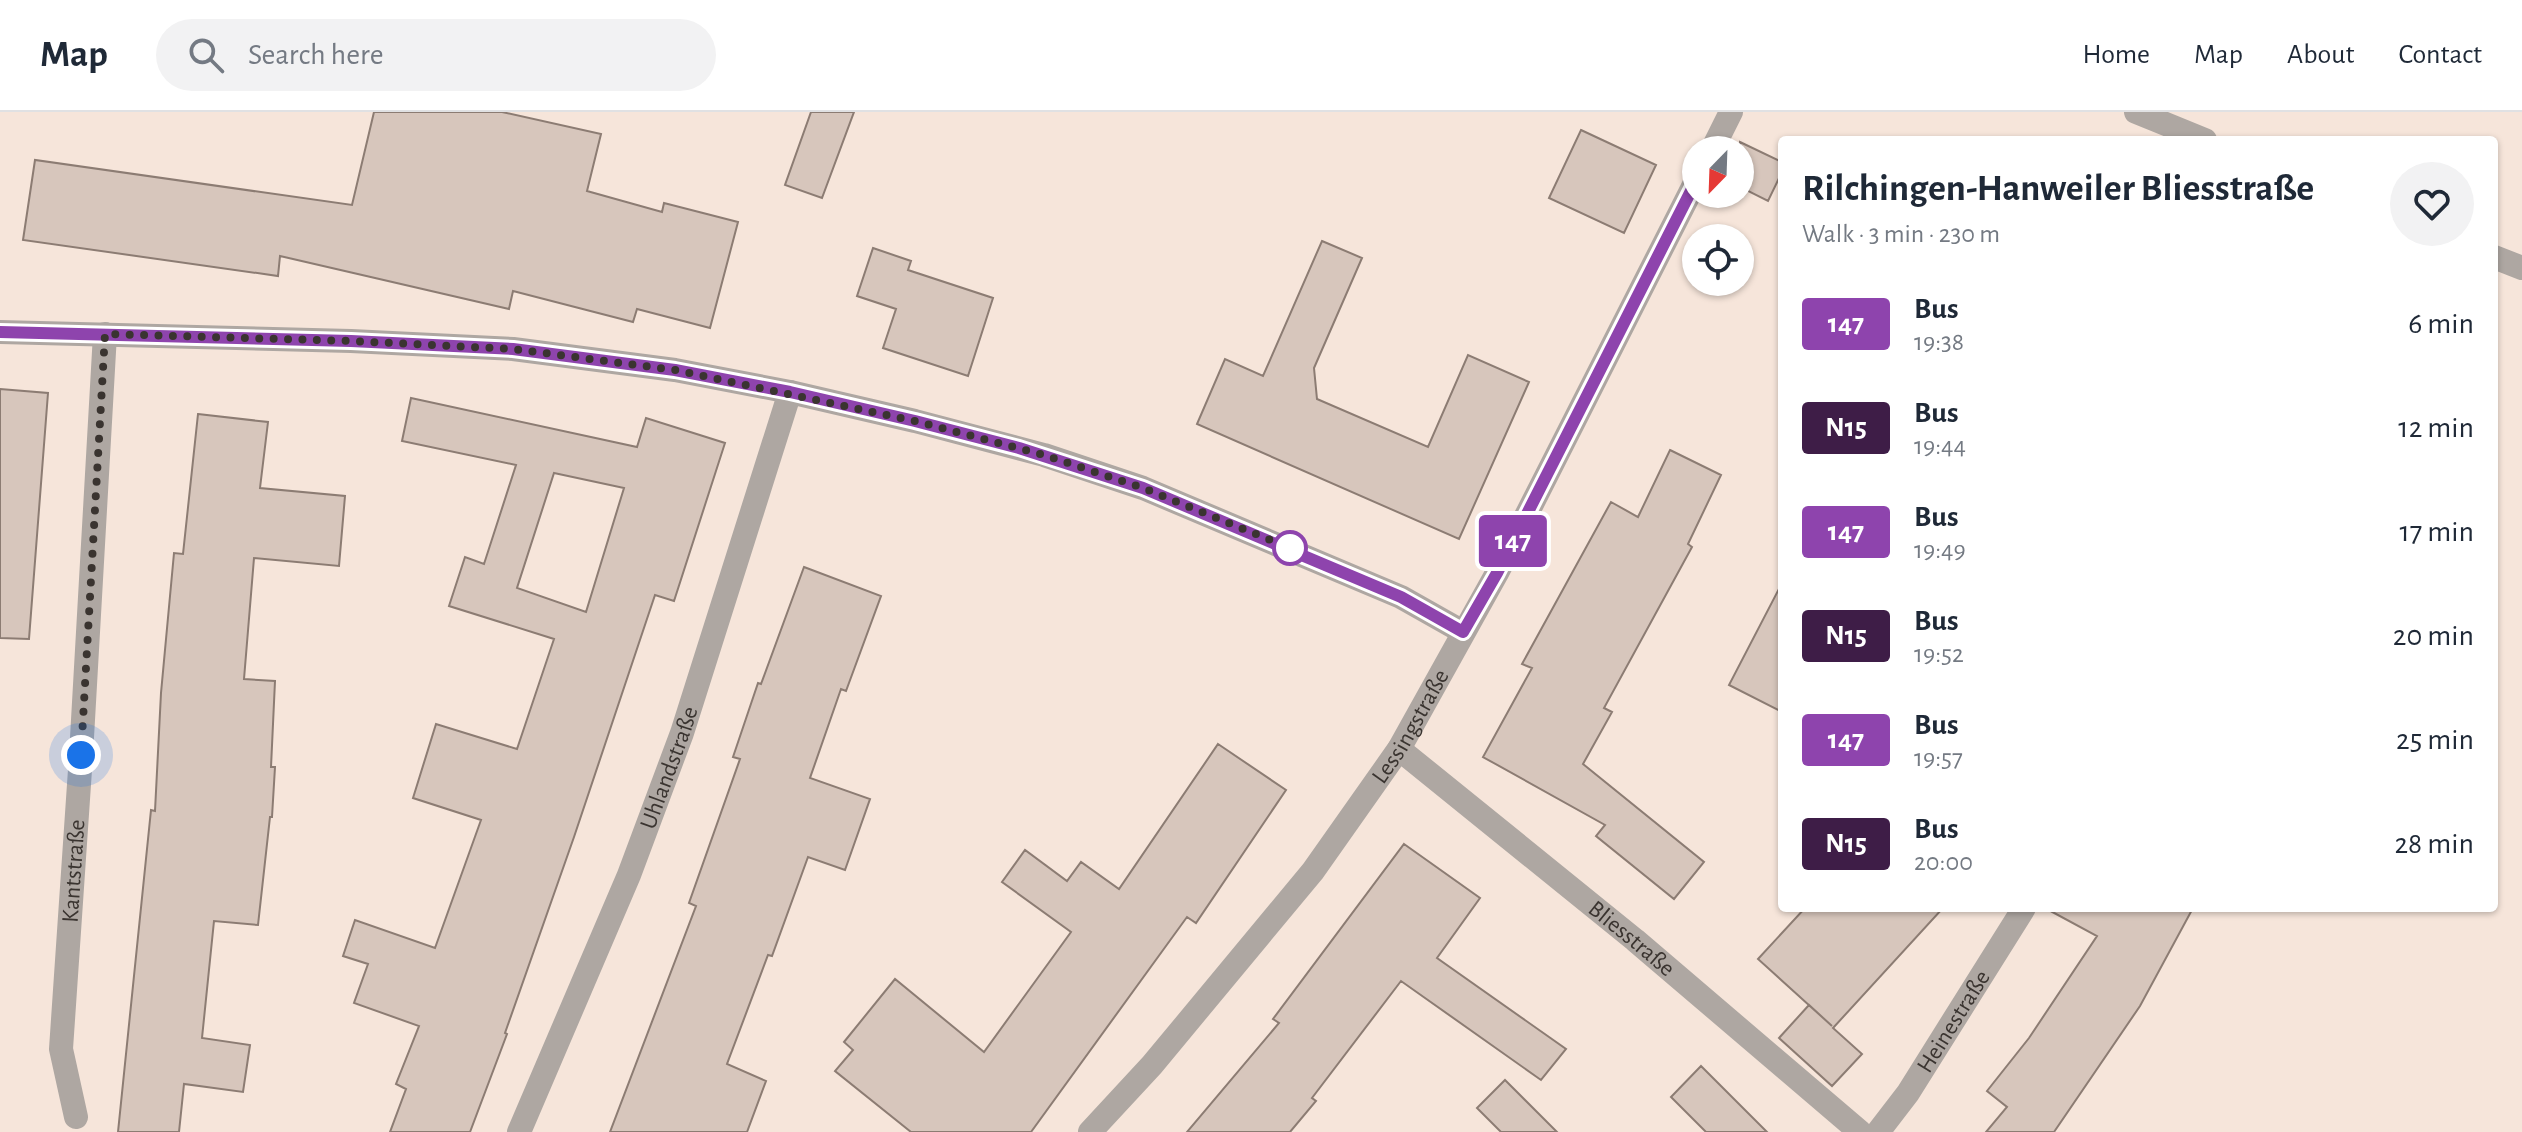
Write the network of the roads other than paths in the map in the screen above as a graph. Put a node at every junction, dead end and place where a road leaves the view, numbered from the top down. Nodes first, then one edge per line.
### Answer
1 (1731, 112) edge
2 (2136, 112) edge
3 (1719, 136) edge
4 (2195, 136) edge
5 (1682, 208) edge
6 (2498, 259) edge
7 (2522, 268) edge
8 (0, 332) edge
9 (105, 334) junction
10 (790, 392) junction
11 (1463, 632) junction
12 (1399, 749) junction
13 (2021, 912) edge
14 (76, 1117) dead end
15 (519, 1132) edge
16 (1090, 1132) edge
17 (1860, 1132) edge
18 (1878, 1132) edge

1 - 3 street
2 - 4 street
5 - 11 street, Lessingstraße
6 - 7 street
8 - 9 street
9 - 10 street
9 - 14 street, Kantstraße
10 - 11 street
10 - 15 street, Uhlandstraße
11 - 12 street, Lessingstraße
12 - 16 street, Lessingstraße
12 - 17 street, Bliesstraße
13 - 18 street, Heinestraße

